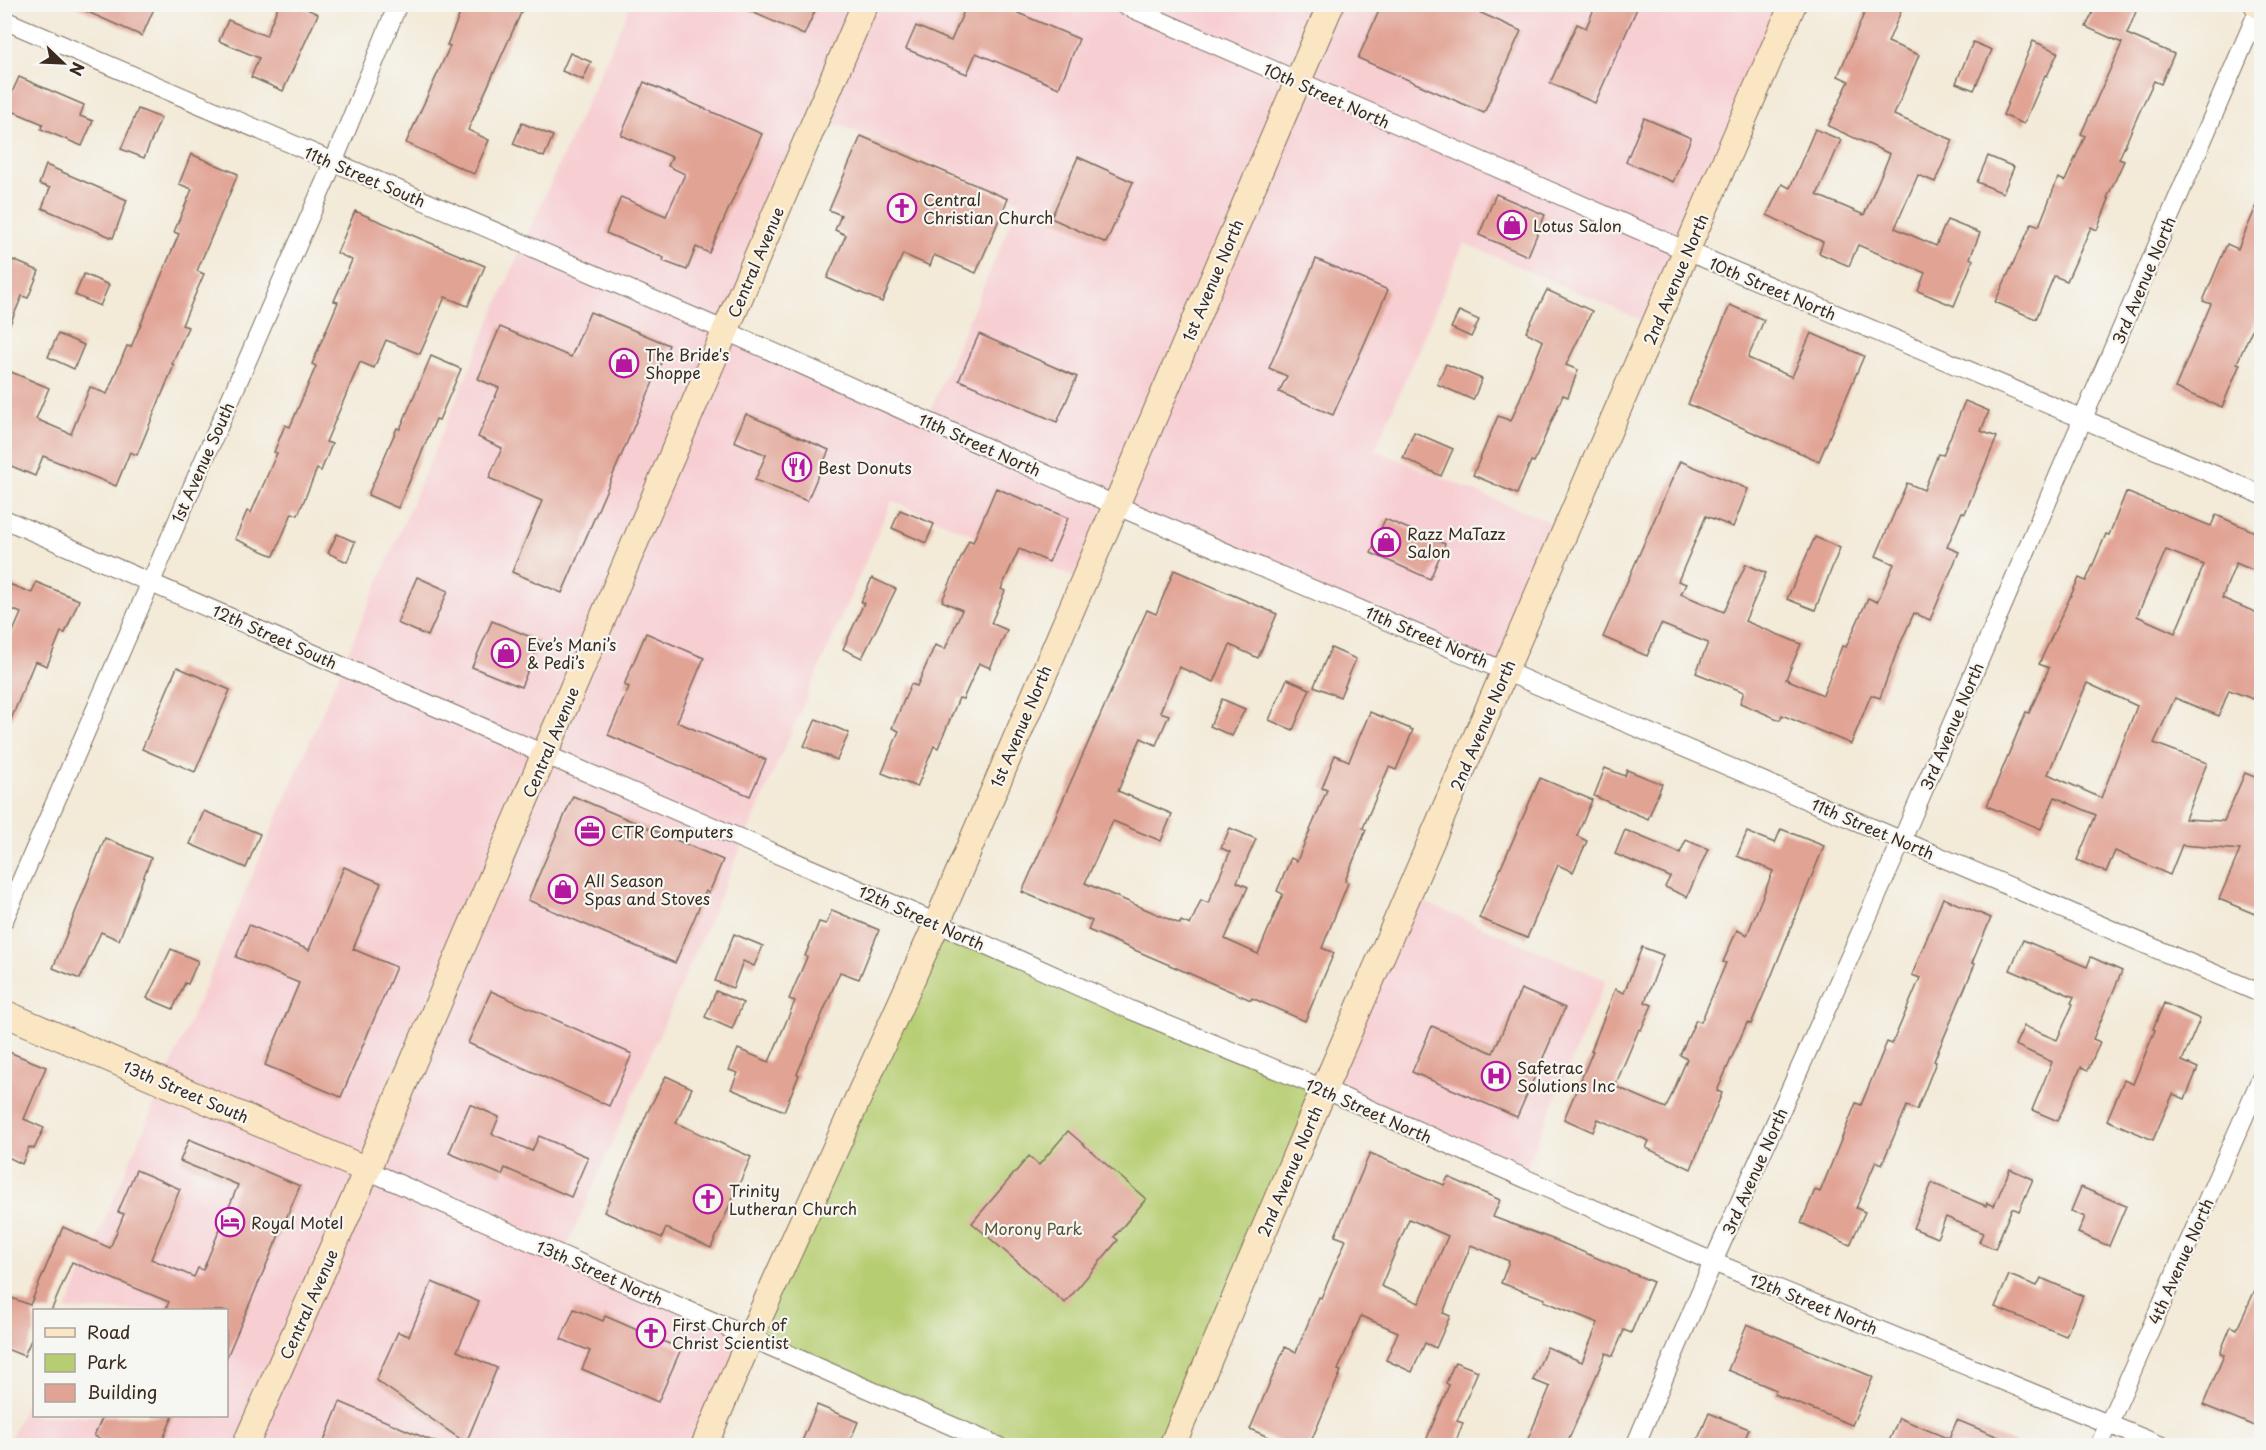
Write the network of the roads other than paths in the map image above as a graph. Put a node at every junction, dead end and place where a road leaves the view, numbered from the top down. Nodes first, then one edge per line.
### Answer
1 (398, 4) edge
2 (866, 4) edge
3 (1122, 4) edge
4 (1331, 4) edge
5 (1793, 4) edge
6 (2260, 5) edge
7 (4, 20) edge
8 (1297, 81) junction
9 (333, 163) junction
10 (1687, 251) junction
11 (726, 331) junction
12 (2084, 419) junction
13 (2262, 495) edge
14 (1115, 505) junction
15 (4, 519) edge
16 (150, 581) junction
17 (1506, 670) junction
18 (544, 754) junction
19 (1902, 840) junction
20 (4, 920) edge
21 (937, 922) junction
22 (2262, 994) edge
23 (4, 1013) edge
24 (2262, 1076) edge
25 (1324, 1089) junction
26 (367, 1170) junction
27 (1713, 1262) junction
28 (750, 1338) junction
29 (2109, 1423) junction
30 (245, 1446) edge
31 (704, 1446) edge
32 (998, 1446) edge
33 (1172, 1446) edge
34 (1635, 1446) edge
35 (2099, 1446) edge
36 (2162, 1446) edge

1 - 9 street, 1st Avenue South
2 - 11 main road, Central Avenue
3 - 8 street, 10th Street North
4 - 8 main road, 1st Avenue North
5 - 10 main road, 2nd Avenue North
6 - 12 street, 3rd Avenue North
7 - 9 street, 11th Street South
8 - 10 street, 10th Street North
8 - 14 main road, 1st Avenue North
9 - 11 street, 11th Street South
9 - 16 street, 1st Avenue South
10 - 12 street, 10th Street North
10 - 17 main road, 2nd Avenue North
11 - 14 street, 11th Street North
11 - 18 main road, Central Avenue
12 - 13 street, 10th Street North
12 - 19 street, 3rd Avenue North
14 - 17 street, 11th Street North
14 - 21 main road, 1st Avenue North
15 - 16 street, 12th Street South
16 - 18 street, 12th Street South
16 - 20 street, 1st Avenue South
17 - 19 street, 11th Street North
17 - 25 main road, 2nd Avenue North
18 - 21 street, 12th Street North
18 - 26 main road, Central Avenue
19 - 22 street, 11th Street North
19 - 27 street, 3rd Avenue North
21 - 25 street, 12th Street North
21 - 28 main road, 1st Avenue North
23 - 26 main road, 13th Street South
24 - 29 street, 4th Avenue North
25 - 27 street, 12th Street North
25 - 33 main road, 2nd Avenue North
26 - 28 street, 13th Street North
26 - 30 main road, Central Avenue
27 - 29 street, 12th Street North
27 - 34 street, 3rd Avenue North
28 - 31 main road, 1st Avenue North
28 - 32 street, 13th Street North
29 - 35 street, 4th Avenue North
29 - 36 street, 12th Street North

